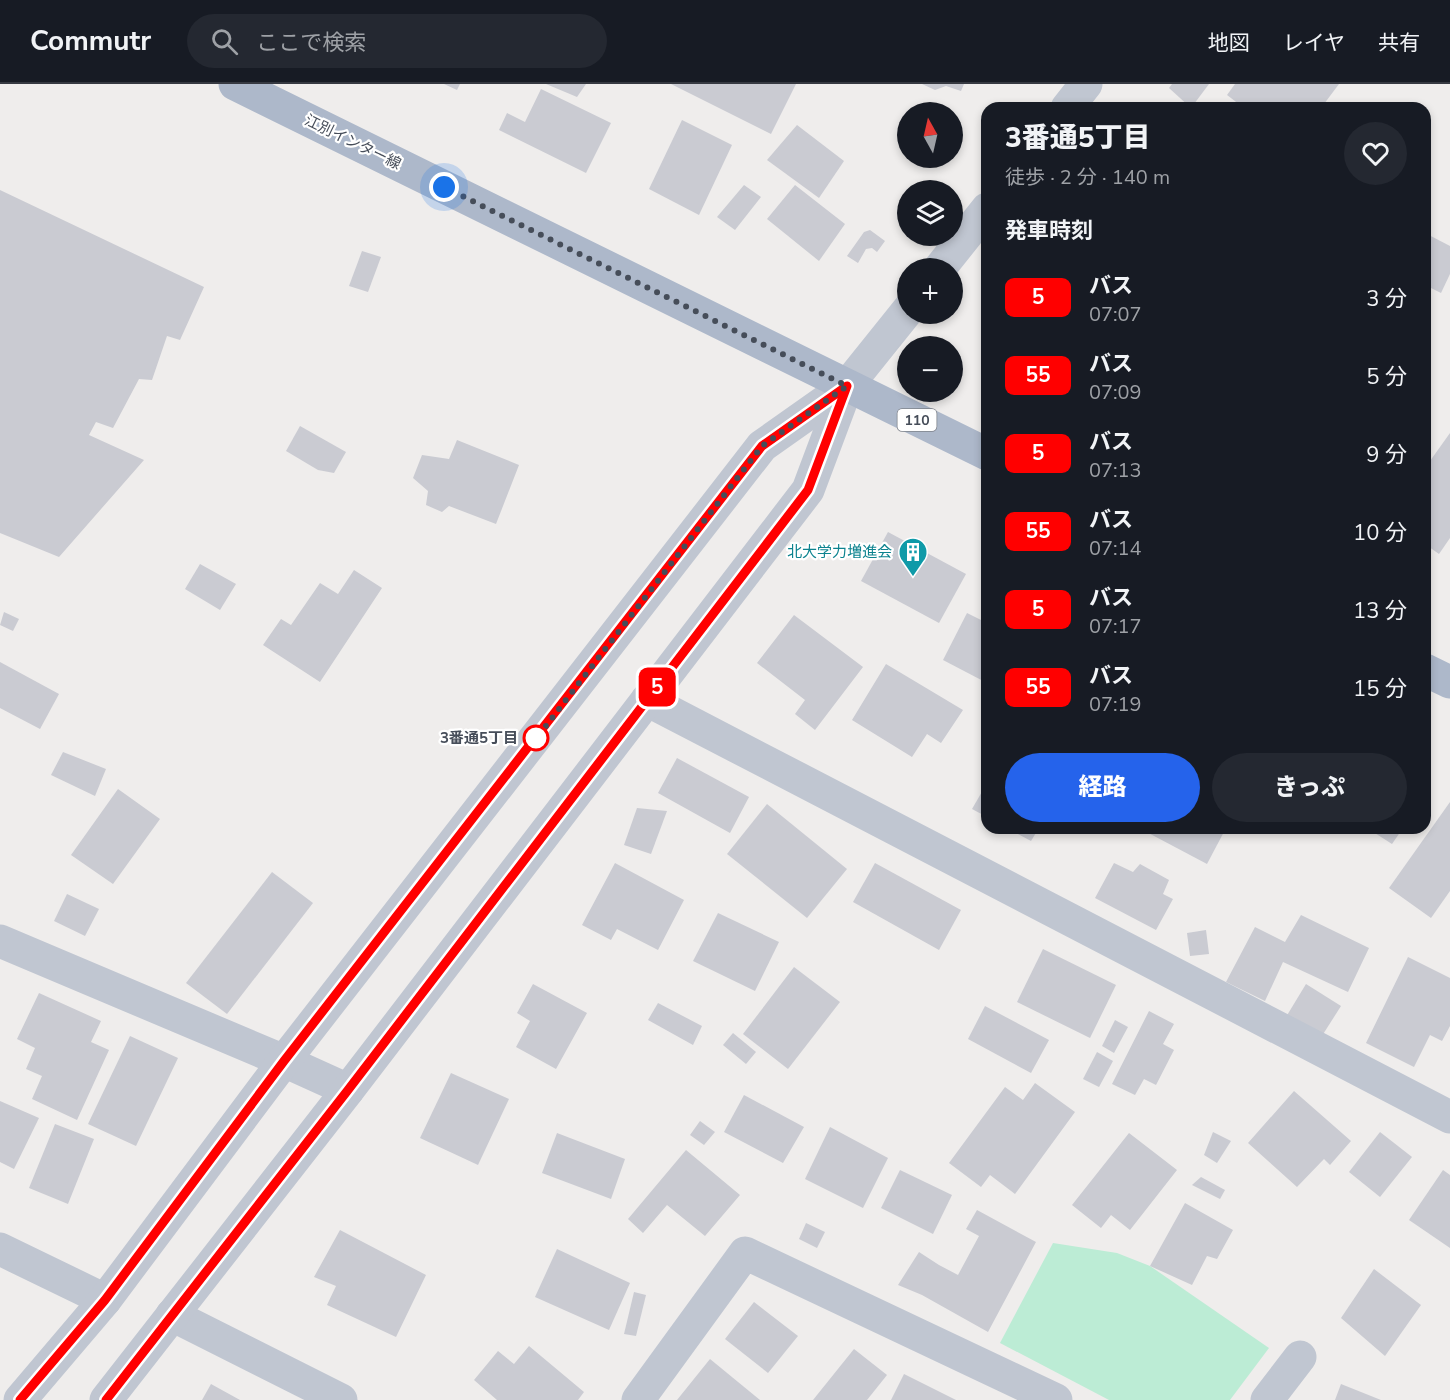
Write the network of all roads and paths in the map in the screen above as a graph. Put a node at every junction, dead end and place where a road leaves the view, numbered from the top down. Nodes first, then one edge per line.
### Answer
1 (235, 84) edge
2 (1086, 84) edge
3 (1072, 102) edge
4 (981, 217) edge
5 (948, 258) edge
6 (897, 324) edge
7 (847, 386) junction
8 (981, 451) edge
9 (1431, 673) edge
10 (1450, 682) edge
11 (647, 700) junction
12 (0, 941) edge
13 (284, 1061) junction
14 (348, 1090) junction
15 (1450, 1117) edge
16 (0, 1249) edge
17 (105, 1300) junction
18 (172, 1315) junction
19 (1300, 1357) dead end
20 (20, 1400) edge
21 (106, 1400) edge
22 (341, 1400) edge
23 (638, 1400) edge
24 (1056, 1400) edge
25 (1267, 1400) edge

1 - 7 main road, 江別インター線 / 110
2 - 3 street
4 - 5 street
6 - 7 street
7 - 8 main road, 江別インター線 / 110
7 - 11 street
7 - 13 street
9 - 10 main road
11 - 14 street
11 - 15 street
12 - 13 street
13 - 14 street
13 - 17 street
14 - 18 street
16 - 17 street
17 - 20 street
18 - 21 street
18 - 22 street
19 - 25 street
23 - 24 street

